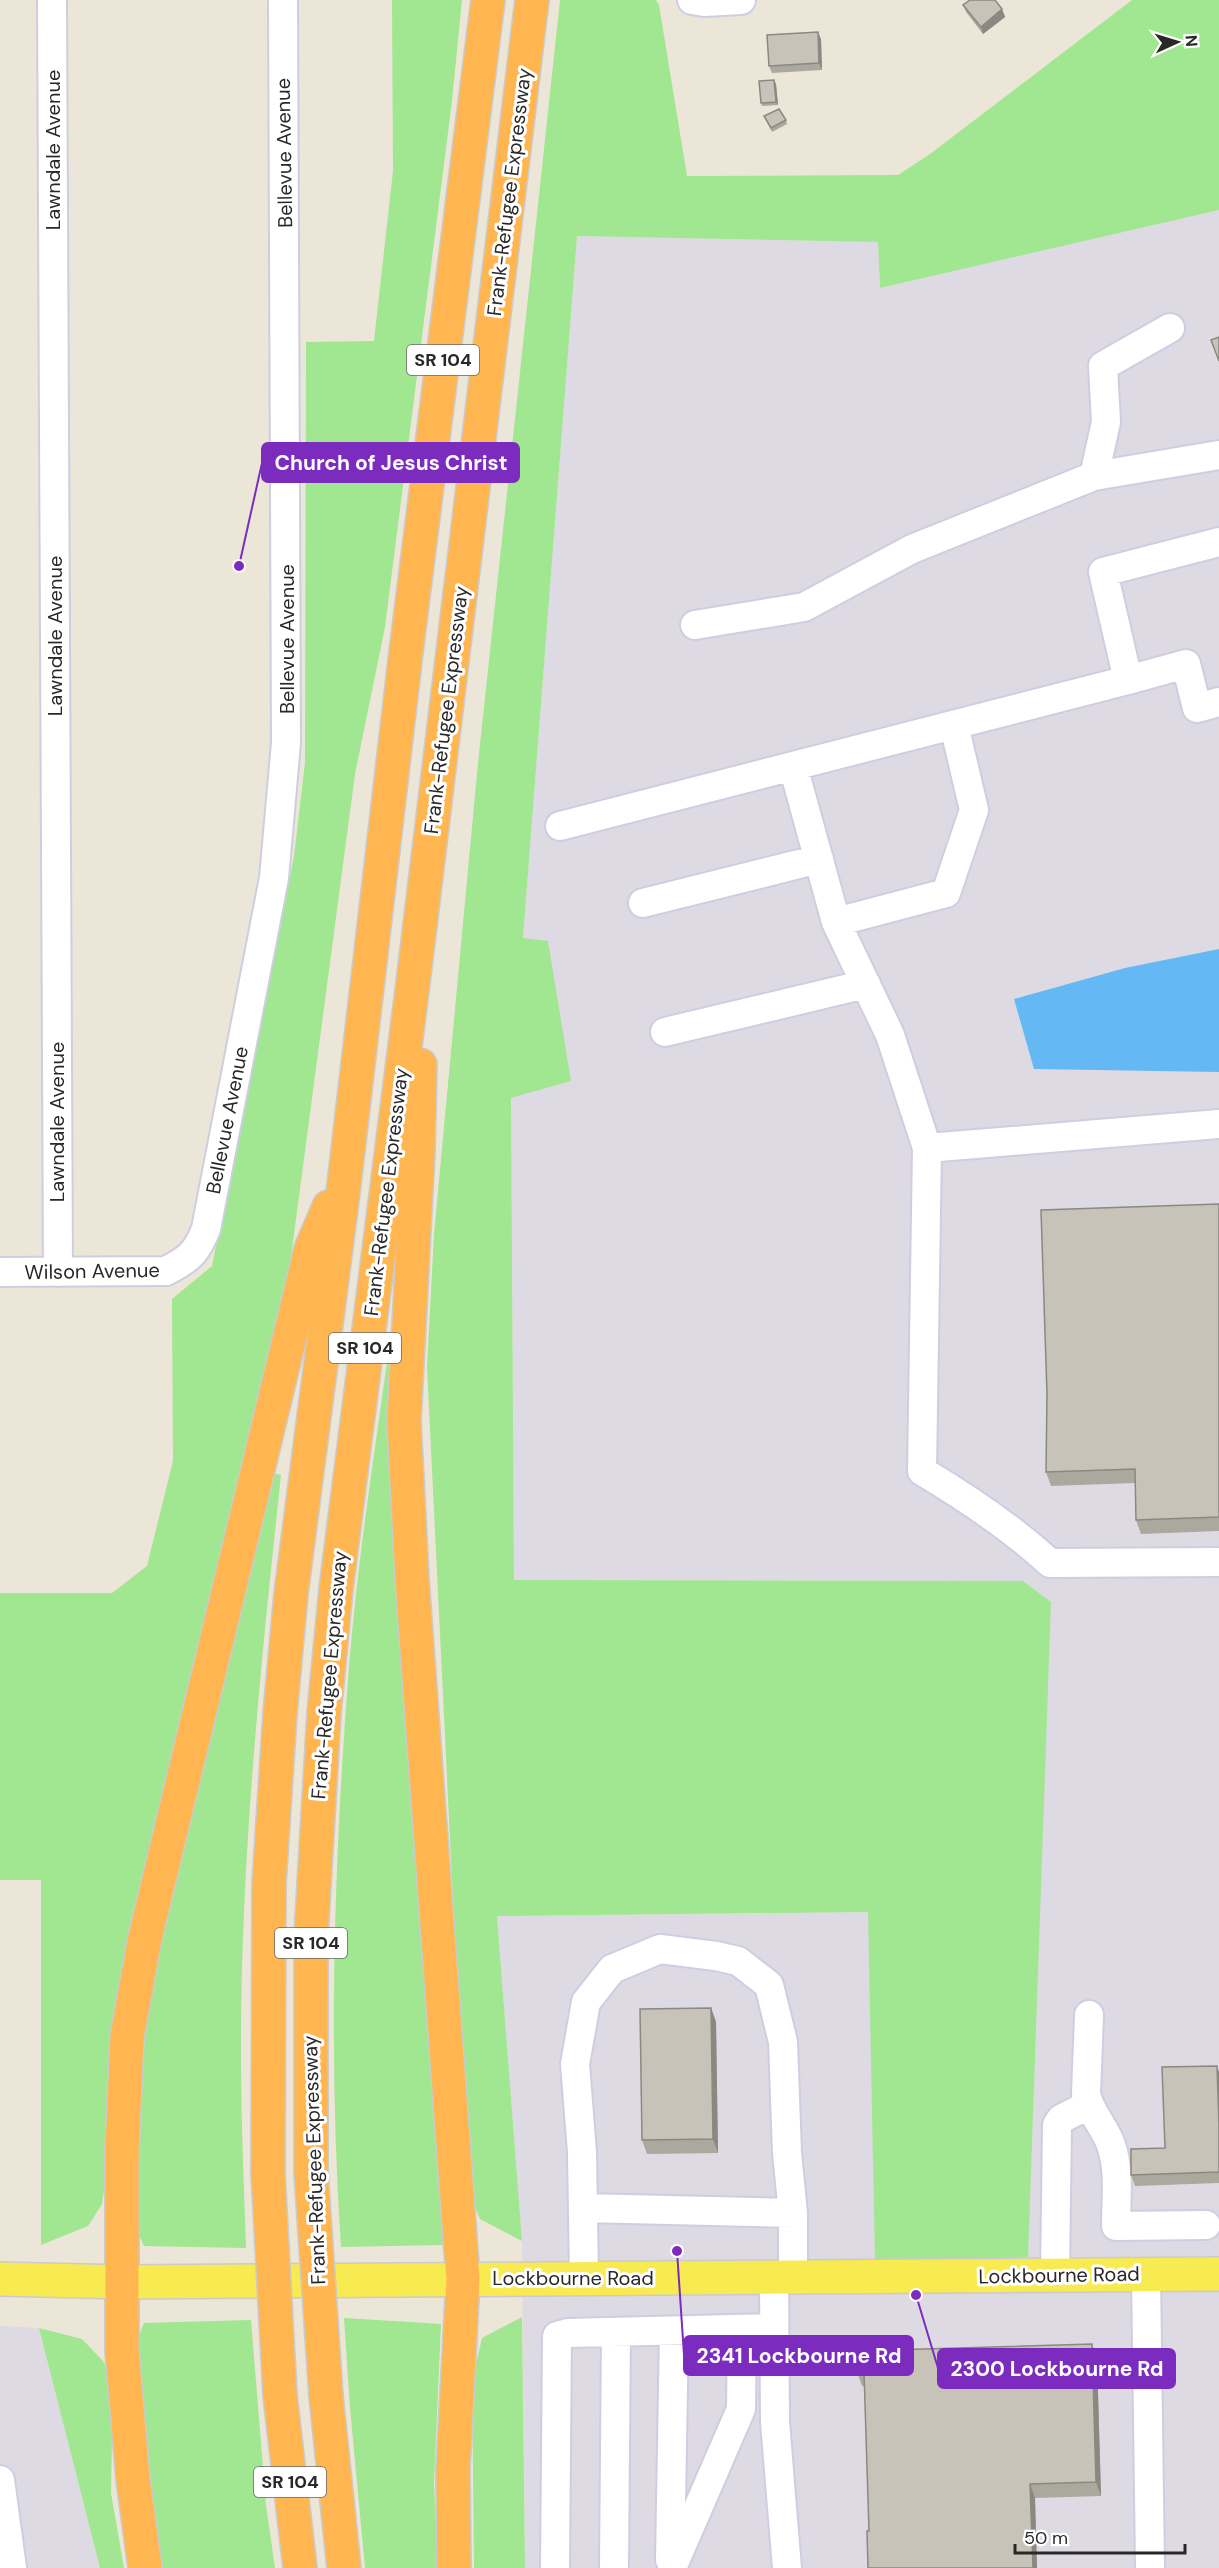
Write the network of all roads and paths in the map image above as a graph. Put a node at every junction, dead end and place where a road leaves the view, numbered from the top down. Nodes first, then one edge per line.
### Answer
1 (52, 0) edge
2 (283, 0) edge
3 (488, 0) edge
4 (532, 0) edge
5 (692, 0) edge
6 (741, 0) edge
7 (1170, 328) dead end
8 (1219, 455) edge
9 (1094, 476) junction
10 (1219, 542) edge
11 (696, 625) dead end
12 (1128, 680) junction
13 (1219, 702) edge
14 (954, 725) junction
15 (793, 766) junction
16 (560, 826) dead end
17 (819, 859) junction
18 (643, 903) dead end
19 (836, 922) junction
20 (413, 983) junction
21 (866, 984) junction
22 (665, 1032) dead end
23 (1219, 1124) edge
24 (927, 1148) junction
25 (345, 1172) junction
26 (182, 1263) joint
27 (0, 1272) edge
28 (58, 1272) junction
29 (1219, 1562) edge
30 (1089, 2015) dead end
31 (1088, 2105) junction
32 (583, 2208) junction
33 (792, 2213) junction
34 (1206, 2225) dead end
35 (1146, 2274) junction
36 (1219, 2274) edge
37 (1055, 2275) junction
38 (783, 2277) junction
39 (584, 2278) junction
40 (0, 2279) edge
41 (463, 2279) junction
42 (124, 2282) junction
43 (774, 2328) junction
44 (742, 2329) junction
45 (674, 2331) junction
46 (616, 2332) junction
47 (741, 2409) junction
48 (775, 2413) junction
49 (0, 2480) edge
50 (12, 2568) edge
51 (145, 2568) edge
52 (300, 2568) edge
53 (344, 2568) edge
54 (454, 2568) edge
55 (555, 2568) edge
56 (614, 2568) edge
57 (671, 2568) edge
58 (787, 2568) edge
59 (1150, 2568) edge

1 - 28 street, Lawndale Avenue
2 - 26 street, Bellevue Avenue
3 - 25 highway, SR 104
4 - 20 highway, Frank-Refugee Expressway / SR 104
5 - 6 street
7 - 9 street
8 - 9 street
9 - 11 street
10 - 12 street
12 - 13 street
12 - 14 street
14 - 15 street
14 - 19 street
15 - 16 street
15 - 17 street
17 - 18 street
17 - 19 street
19 - 21 street
20 - 41 highway
20 - 53 highway, Frank-Refugee Expressway / SR 104, bridge
21 - 22 street
21 - 24 street
23 - 24 street
24 - 29 street
25 - 42 highway
25 - 52 highway, SR 104, bridge
26 - 28 street, Wilson Avenue
27 - 28 street, Wilson Avenue
30 - 31 street
31 - 34 street
31 - 37 street
32 - 33 street
32 - 33 street
32 - 39 street
33 - 38 street
35 - 36 main road, Lockbourne Road
35 - 37 main road, Lockbourne Road
35 - 59 street
37 - 38 main road, Lockbourne Road
38 - 39 main road, Lockbourne Road
38 - 43 street
39 - 41 main road, Lockbourne Road
40 - 42 main road, Lockbourne Road
41 - 42 main road, Lockbourne Road
41 - 54 highway
42 - 51 highway
43 - 44 street
43 - 48 street
44 - 45 street
44 - 47 street
45 - 46 street
45 - 57 street
46 - 55 street
46 - 56 street
47 - 48 street
47 - 57 street
48 - 58 street
49 - 50 street

